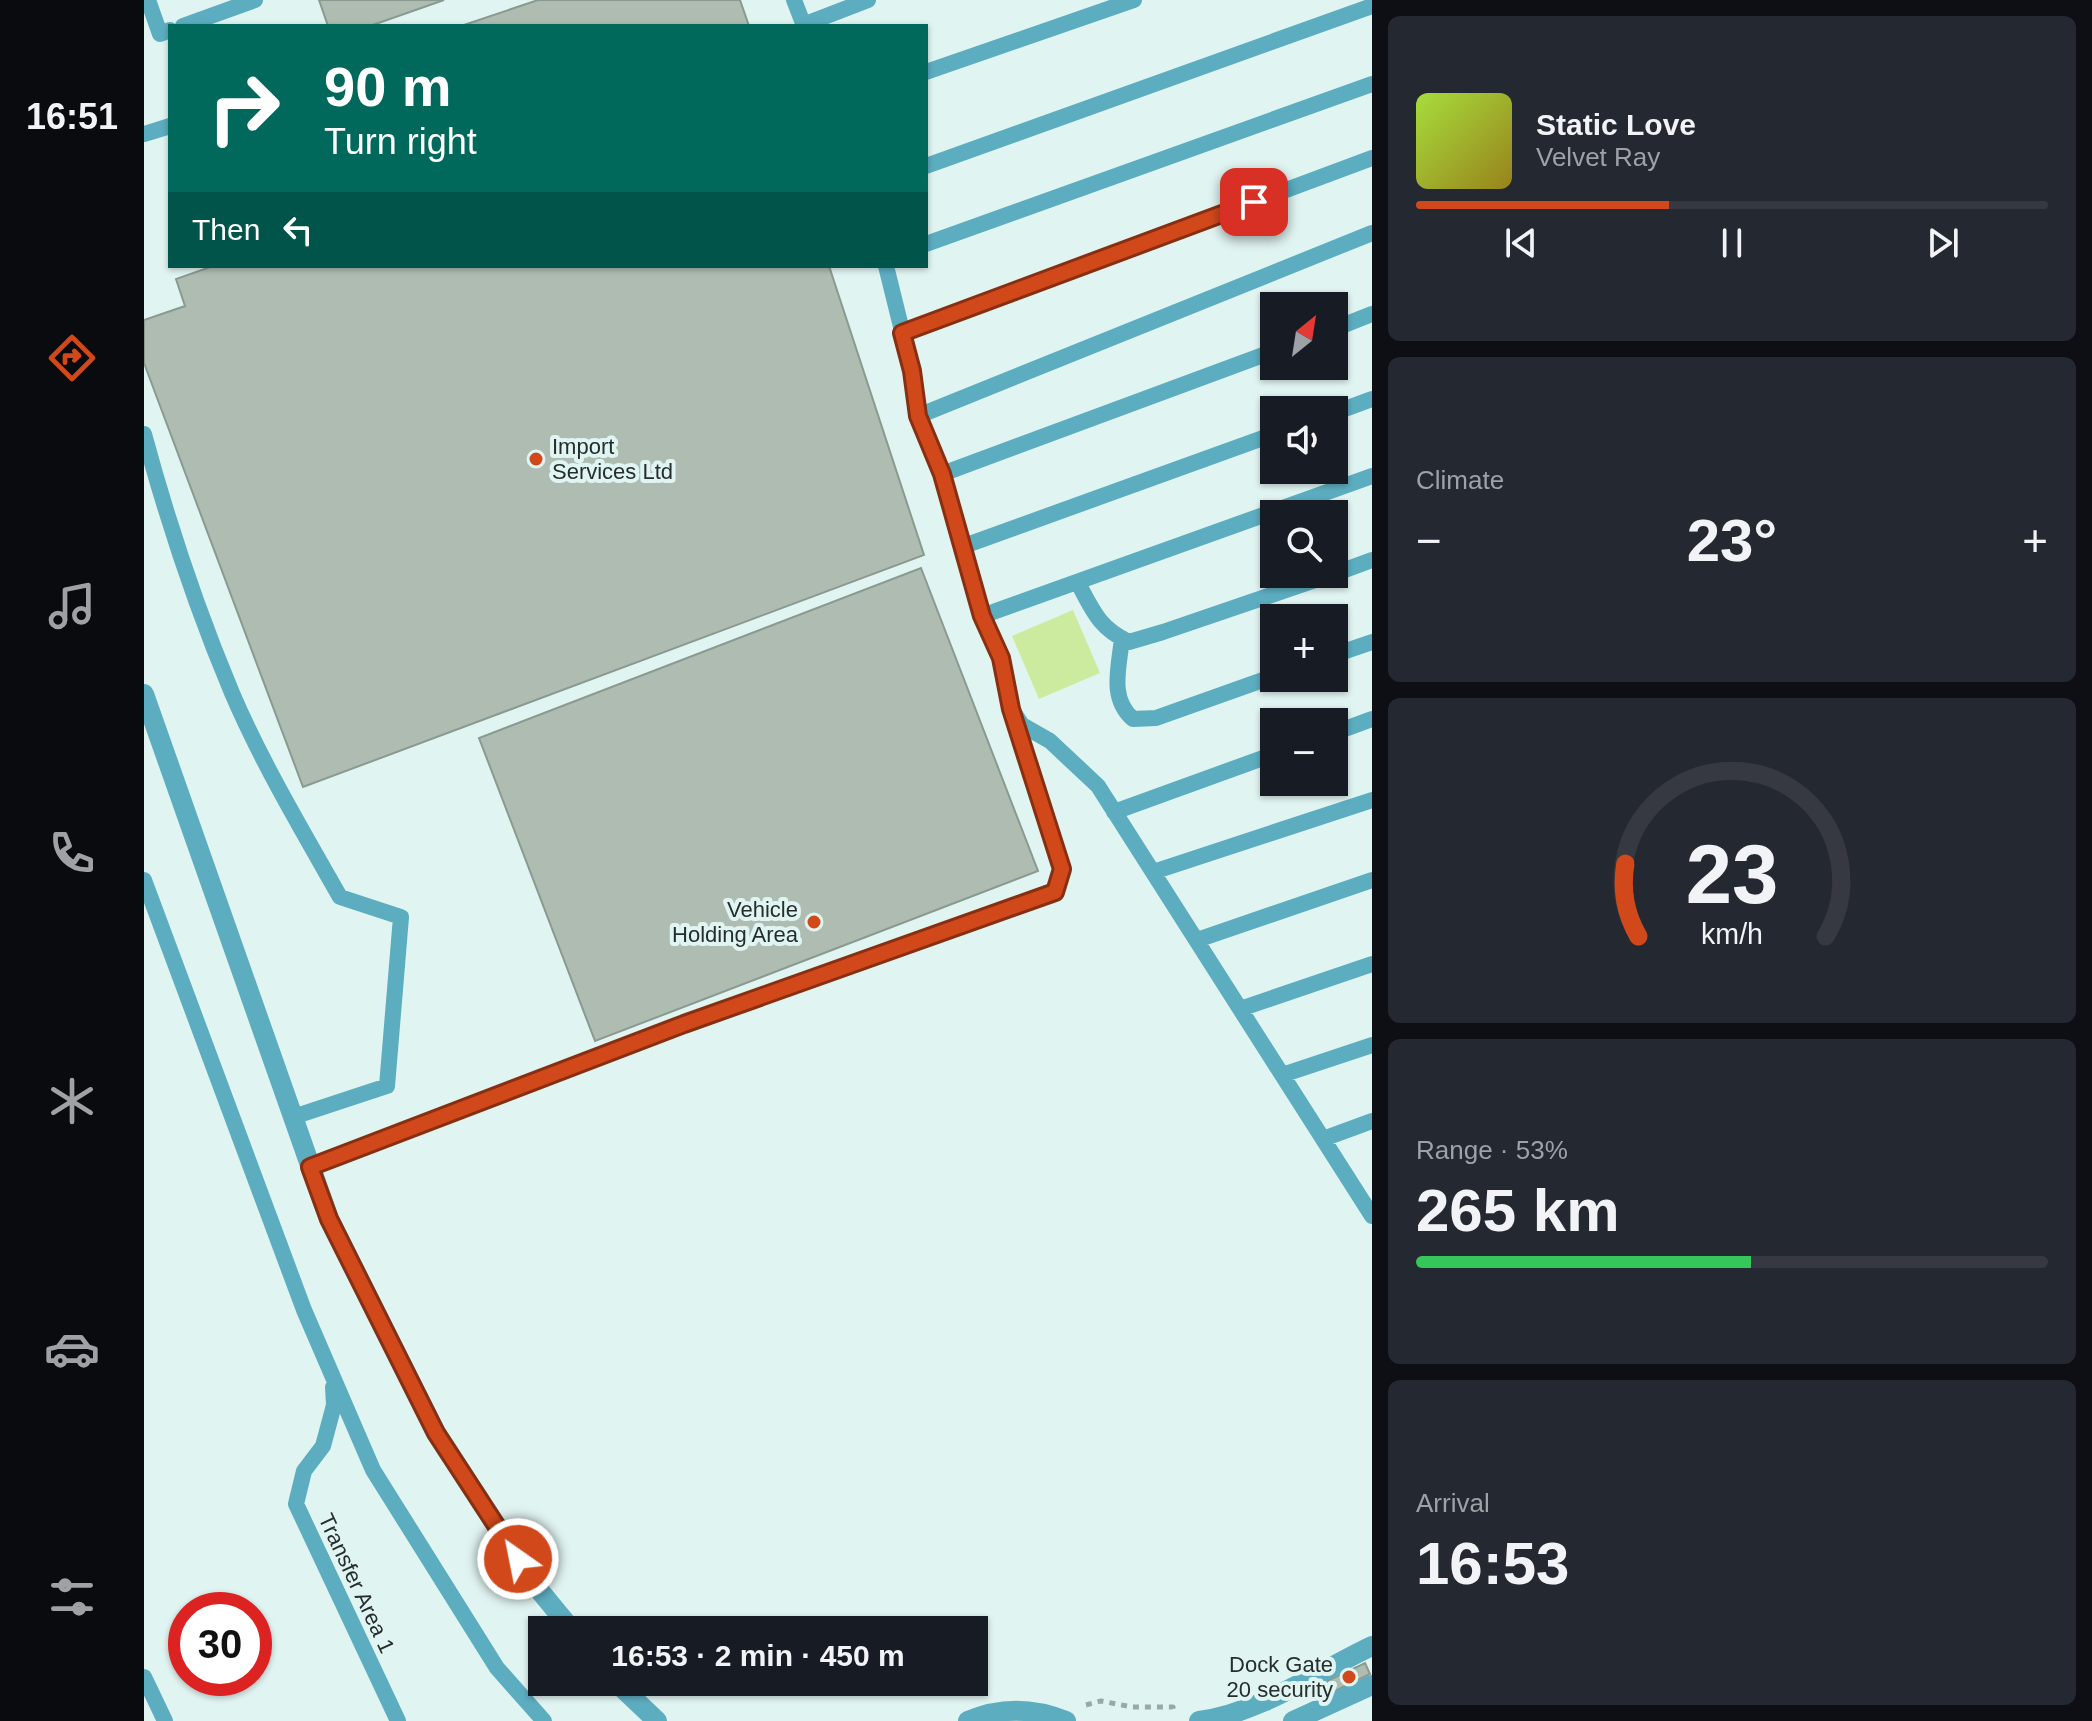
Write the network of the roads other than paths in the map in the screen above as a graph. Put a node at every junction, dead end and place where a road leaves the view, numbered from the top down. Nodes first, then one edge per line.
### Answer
1 (148, 0) edge
2 (255, 0) edge
3 (794, 0) edge
4 (868, 0) edge
5 (1134, 0) edge
6 (1372, 6) edge
7 (189, 24) edge
8 (804, 24) edge
9 (807, 24) edge
10 (168, 31) edge
11 (928, 71) edge
12 (1372, 84) edge
13 (168, 127) edge
14 (144, 134) edge
15 (1372, 158) edge
16 (928, 165) edge
17 (1372, 233) edge
18 (928, 243) edge
19 (886, 268) edge
20 (1372, 314) edge
21 (1348, 323) edge
22 (902, 333) junction
23 (1260, 356) edge
24 (1372, 399) edge
25 (1348, 408) edge
26 (918, 416) junction
27 (144, 434) edge
28 (1260, 439) edge
29 (942, 474) junction
30 (1372, 476) edge
31 (964, 546) junction
32 (1372, 560) edge
33 (1348, 569) edge
34 (1078, 583) junction
35 (1292, 588) edge
36 (982, 616) junction
37 (1122, 638) junction
38 (1372, 642) edge
39 (1348, 650) edge
40 (1260, 681) edge
41 (144, 694) edge
42 (1011, 709) junction
43 (1372, 719) edge
44 (1348, 728) edge
45 (1260, 759) edge
46 (1372, 800) edge
47 (1114, 812) junction
48 (1153, 872) junction
49 (144, 880) edge
50 (1372, 880) edge
51 (1197, 940) junction
52 (1372, 964) edge
53 (1240, 1009) junction
54 (1372, 1045) edge
55 (1282, 1075) junction
56 (293, 1117) junction
57 (1372, 1121) edge
58 (1323, 1139) junction
59 (310, 1167) junction
60 (1367, 1199) edge
61 (1372, 1216) edge
62 (331, 1373) junction
63 (560, 1616) edge
64 (1372, 1646) edge
65 (144, 1677) edge
66 (1372, 1685) edge
67 (631, 1696) edge
68 (1058, 1718) edge
69 (165, 1721) edge
70 (398, 1721) edge
71 (544, 1721) edge
72 (657, 1721) edge
73 (968, 1721) edge
74 (1199, 1721) edge
75 (1293, 1721) edge

1 - 10 lane
2 - 7 lane
3 - 8 lane
4 - 9 lane
5 - 11 lane
6 - 16 lane
12 - 18 lane
13 - 14 lane
15 - 22 lane
17 - 26 lane
19 - 22 lane
20 - 21 lane
22 - 26 lane
23 - 29 lane
24 - 25 lane
26 - 29 lane
27 - 56 lane
28 - 31 lane
29 - 31 lane
30 - 34 lane
31 - 36 lane
32 - 33 lane
34 - 36 lane
34 - 37 lane
35 - 37 lane
36 - 42 lane
37 - 40 lane
38 - 39 lane
41 - 56 street
42 - 47 lane
42 - 59 lane
43 - 44 lane
45 - 47 lane
46 - 48 lane
47 - 48 lane
48 - 51 lane
49 - 62 lane
50 - 51 lane
51 - 53 lane
52 - 53 lane
53 - 55 lane
54 - 55 lane
55 - 58 lane
56 - 59 street
57 - 58 lane
58 - 60 lane
59 - 63 street
60 - 61 lane
62 - 70 lane, Transfer Area 1
62 - 71 lane
64 - 74 street
65 - 69 lane
66 - 75 street
67 - 72 street
68 - 73 street

